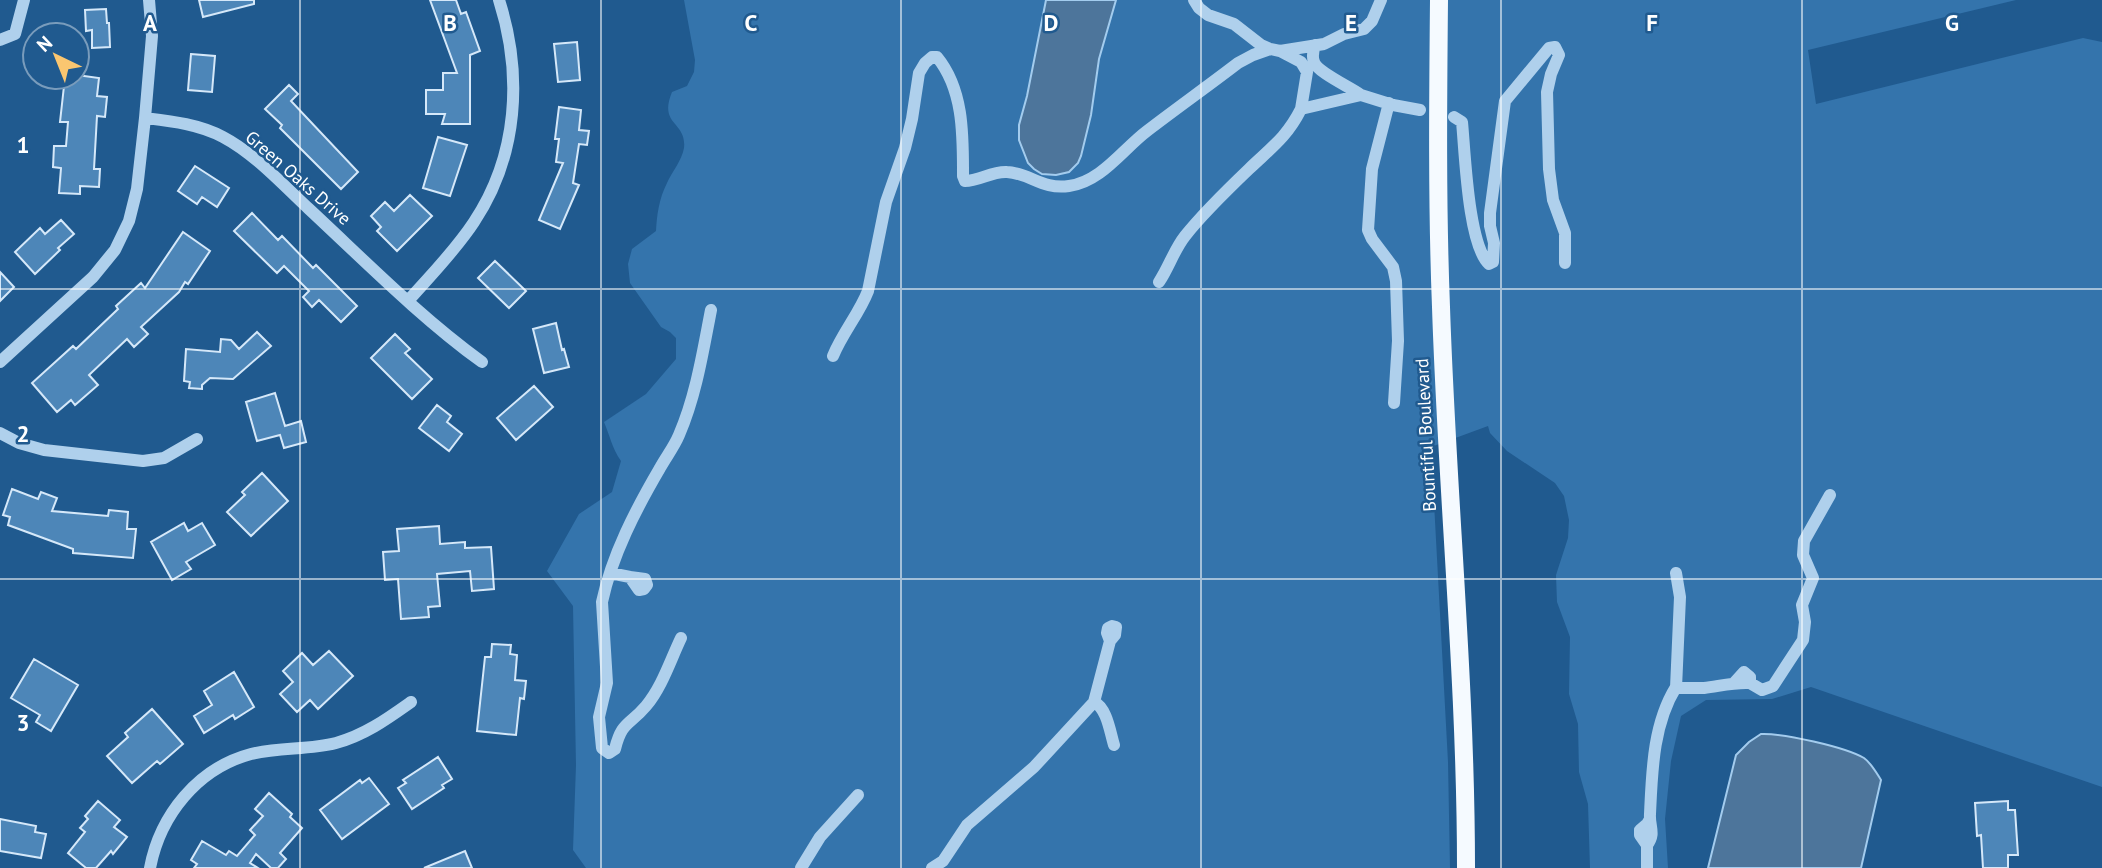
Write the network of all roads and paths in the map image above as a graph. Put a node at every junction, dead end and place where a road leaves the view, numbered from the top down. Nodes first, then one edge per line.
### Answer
1 (24, 0) edge
2 (149, 0) edge
3 (499, 0) edge
4 (1194, 0) edge
5 (1381, 0) edge
6 (1439, 0) edge
7 (0, 40) edge
8 (1315, 45) junction
9 (1275, 50) junction
10 (1361, 95) junction
11 (1389, 103) junction
12 (1301, 109) junction
13 (1420, 110) dead end
14 (1454, 117) dead end
15 (145, 118) junction
16 (1565, 263) dead end
17 (1159, 282) dead end
18 (408, 301) junction
19 (711, 310) dead end
20 (833, 356) dead end
21 (0, 362) edge
22 (482, 362) dead end
23 (1394, 402) dead end
24 (0, 433) edge
25 (197, 439) dead end
26 (1830, 495) dead end
27 (610, 573) junction
28 (1676, 573) dead end
29 (630, 577) dead end
30 (681, 638) dead end
31 (1110, 641) dead end
32 (1676, 687) junction
33 (411, 702) dead end
34 (1094, 702) junction
35 (1114, 745) dead end
36 (858, 795) dead end
37 (150, 868) edge
38 (801, 868) edge
39 (932, 868) edge
40 (1466, 868) edge
41 (1647, 868) edge

1 - 7 street
2 - 15 street
3 - 18 street
4 - 9 street
5 - 8 street
6 - 40 main road, Bountiful Boulevard
8 - 9 street
8 - 10 street
9 - 12 street
9 - 20 street
10 - 11 street
10 - 12 street
11 - 13 street
11 - 23 street
12 - 17 street
14 - 16 street
15 - 18 street, Green Oaks Drive
15 - 21 street
18 - 22 street, Green Oaks Drive
19 - 27 street
24 - 25 street
26 - 32 street
27 - 29 street
27 - 30 street
28 - 32 street
31 - 34 street
32 - 41 street
33 - 37 street
34 - 35 street
34 - 39 street
36 - 38 street

